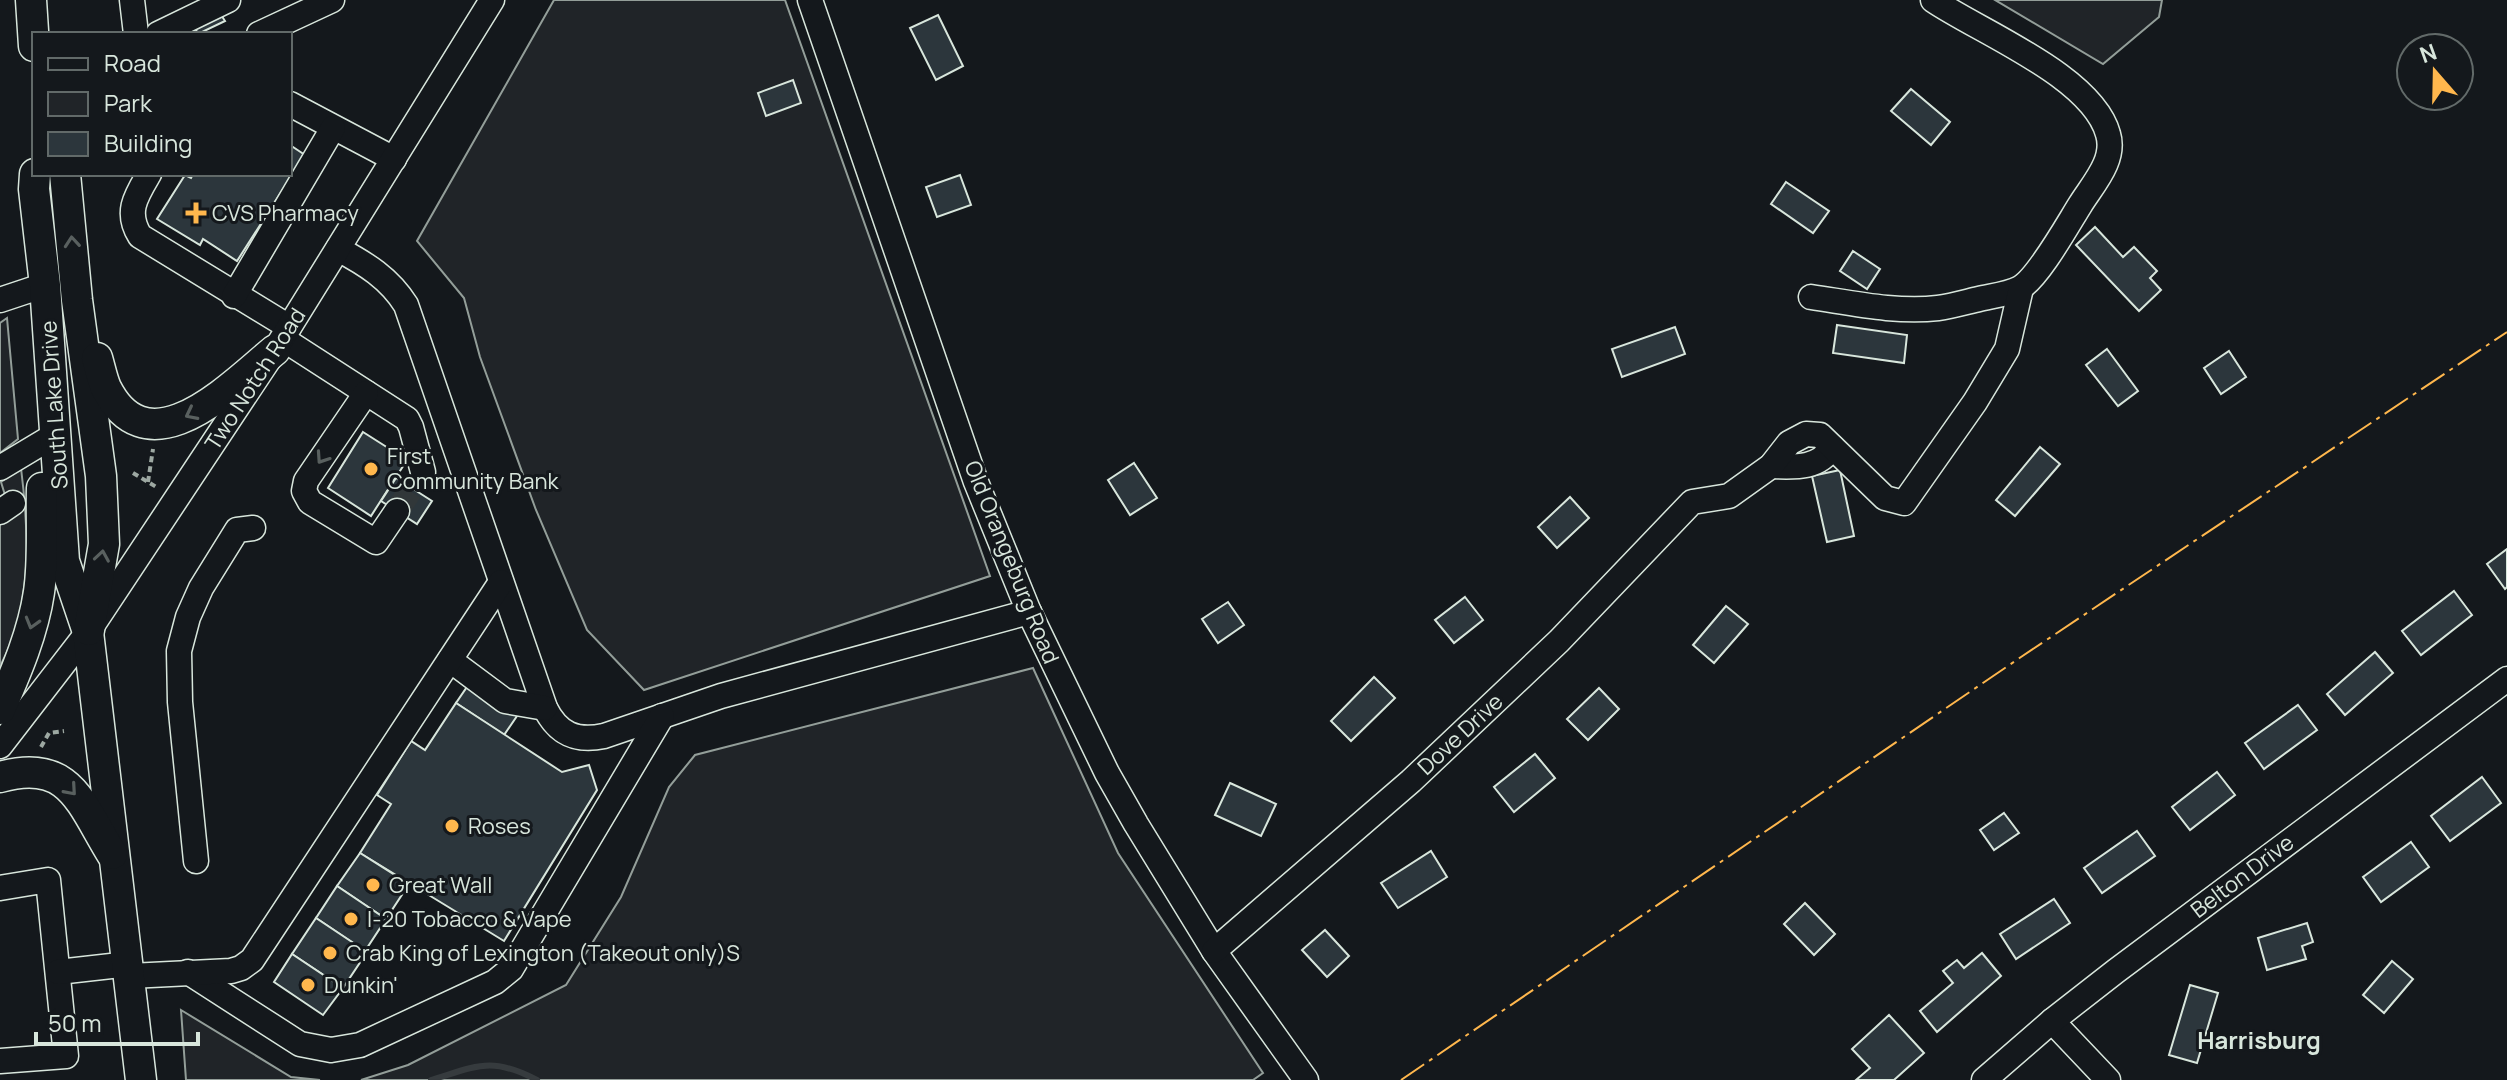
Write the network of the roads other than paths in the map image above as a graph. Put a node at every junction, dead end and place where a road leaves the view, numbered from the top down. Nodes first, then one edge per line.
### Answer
1 (31, 0) edge
2 (132, 0) edge
3 (228, 0) edge
4 (492, 0) edge
5 (810, 0) edge
6 (1933, 0) edge
7 (317, 3) edge
8 (33, 32) edge
9 (136, 32) edge
10 (162, 32) edge
11 (263, 32) edge
12 (292, 105) edge
13 (333, 128) junction
14 (394, 159) junction
15 (35, 176) edge
16 (65, 176) edge
17 (148, 176) edge
18 (338, 249) junction
19 (45, 285) junction
20 (2021, 288) junction
21 (234, 296) junction
22 (1811, 297) dead end
23 (0, 300) edge
24 (77, 300) junction
25 (282, 339) junction
26 (366, 393) junction
27 (55, 435) junction
28 (461, 464) junction
29 (0, 468) edge
30 (397, 511) tunnel mouth
31 (253, 528) dead end
32 (501, 582) junction
33 (1029, 612) junction
34 (88, 632) junction
35 (450, 660) junction
36 (2507, 679) edge
37 (545, 708) junction
38 (0, 709) edge
39 (662, 716) junction
40 (0, 746) edge
41 (0, 777) edge
42 (196, 861) dead end
43 (117, 863) junction
44 (0, 888) edge
45 (1214, 951) junction
46 (130, 970) junction
47 (58, 972) junction
48 (188, 972) junction
49 (2052, 1021) junction
50 (0, 1061) edge
51 (141, 1080) edge
52 (1306, 1080) edge
53 (1984, 1080) edge
54 (2108, 1080) edge

1 - 8 main road
2 - 9 street
3 - 10 street
4 - 14 street, Two Notch Road
5 - 33 street, Old Orangeburg Road
6 - 20 street
7 - 11 street
12 - 13 street
13 - 14 street
13 - 21 street
14 - 18 street, Two Notch Road
15 - 19 main road, South Lake Drive
24 -> 16 main road, South Lake Drive
17 - 21 street
18 - 25 street, Two Notch Road
18 - 28 street
19 - 23 street
19 - 27 main road, South Lake Drive
20 - 22 street
20 - 45 street, Dove Drive
21 - 25 street
25 -> 24 main road
34 -> 24 main road, South Lake Drive
25 - 26 street
25 - 34 street, Two Notch Road
26 - 28 street
26 -> 30 street
27 - 29 street
27 - 34 main road, South Lake Drive
27 -> 38 main road
28 - 32 street
31 - 42 street
32 - 35 street
32 - 37 street
33 - 39 street
33 - 45 street, Old Orangeburg Road
34 - 40 street, Two Notch Road
34 - 43 main road, South Lake Drive
35 - 37 street
35 - 48 street
36 - 49 street, Belton Drive
37 - 39 street
39 - 48 street
41 -> 43 main road
43 - 46 main road, South Lake Drive
44 - 47 street
45 - 52 street, Old Orangeburg Road
46 - 47 street
46 - 48 street
46 - 51 main road, South Lake Drive
47 - 50 street
49 - 53 street, Belton Drive
49 - 54 street

